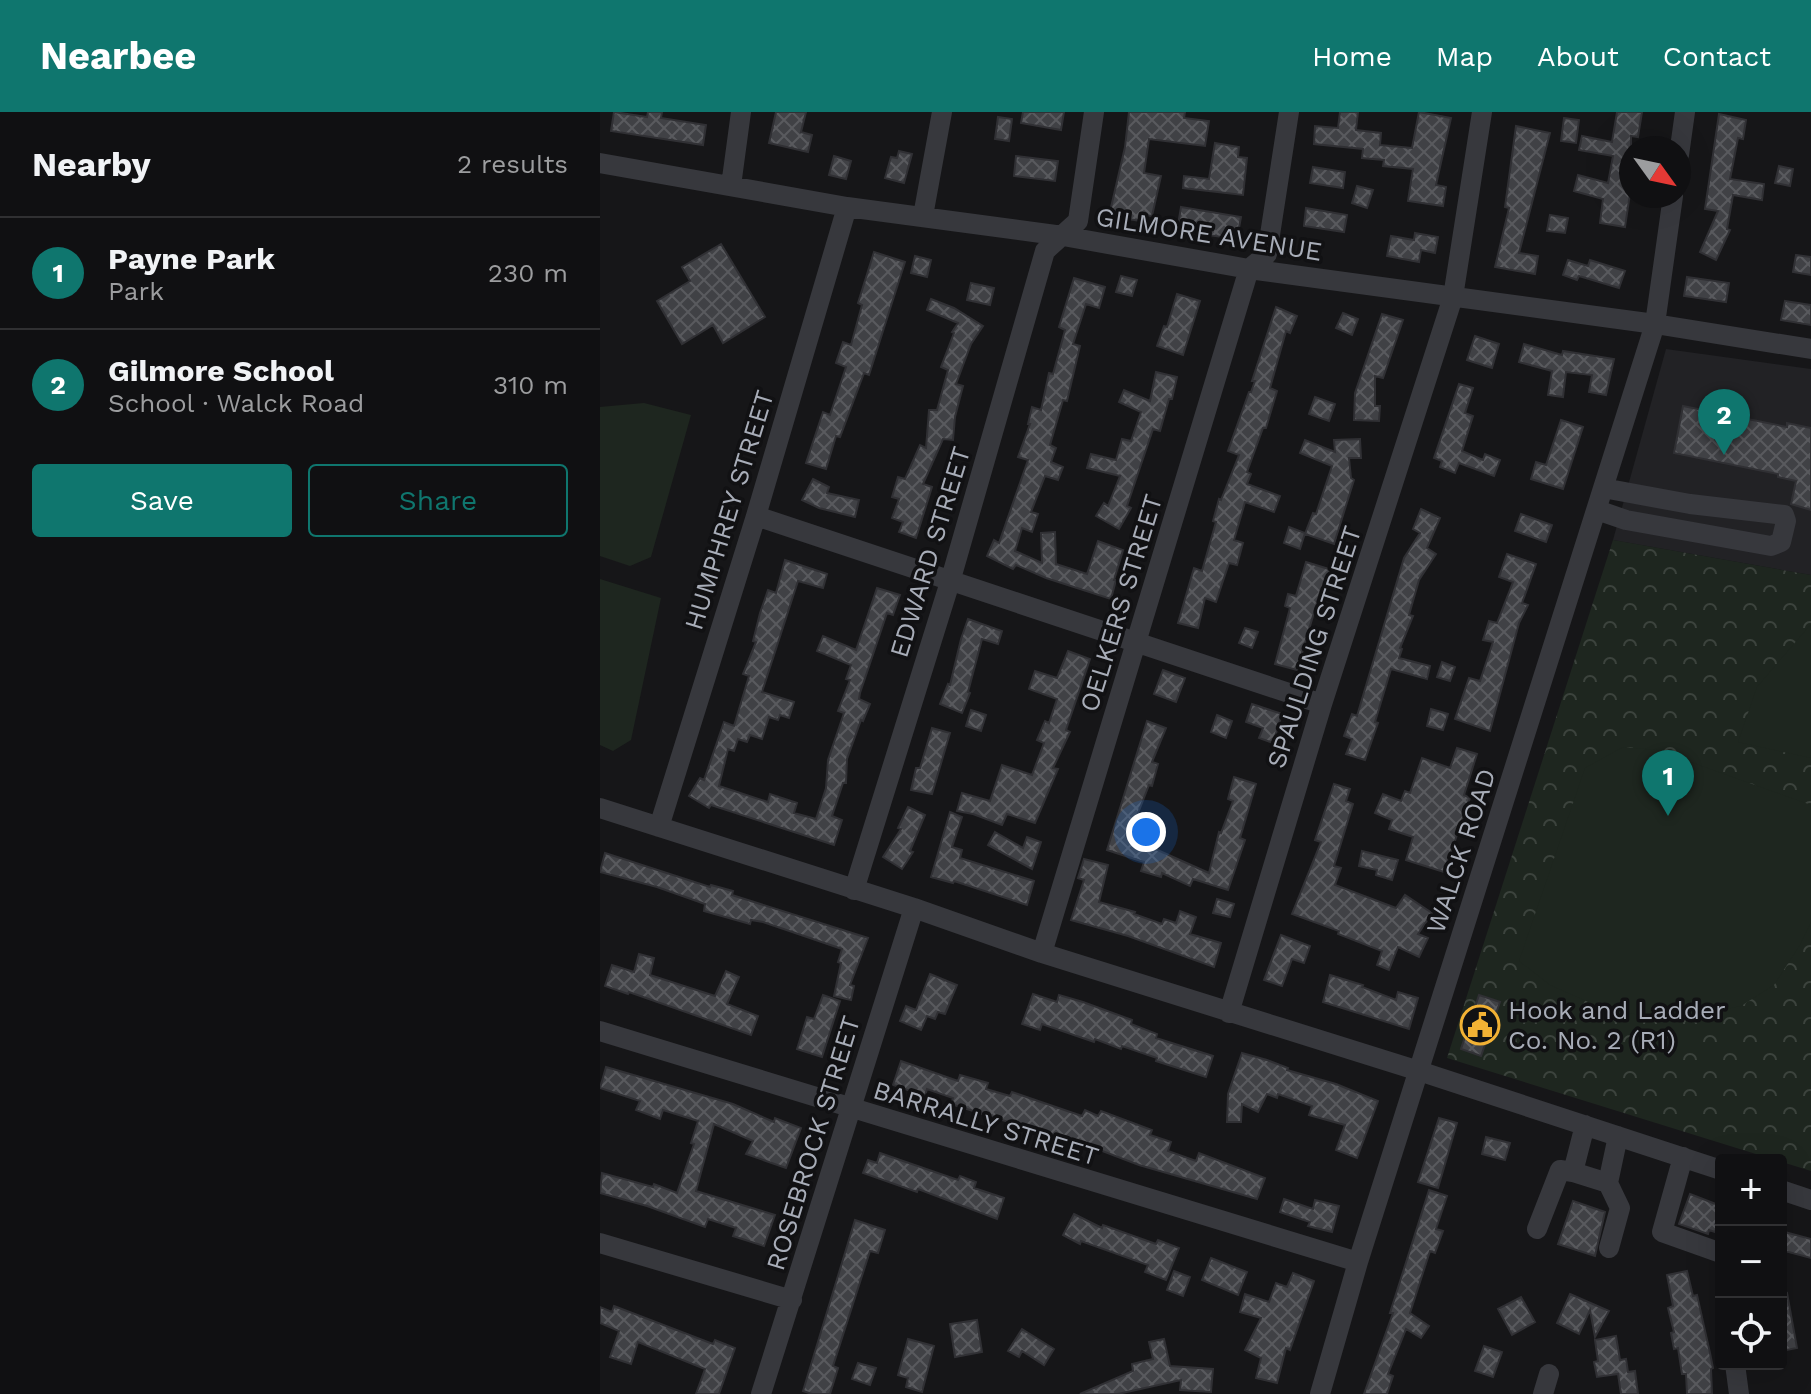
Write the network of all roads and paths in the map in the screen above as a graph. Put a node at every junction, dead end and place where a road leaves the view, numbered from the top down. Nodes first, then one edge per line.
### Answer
1 (741, 112) edge
2 (942, 112) edge
3 (1094, 112) edge
4 (1289, 112) edge
5 (1482, 112) edge
6 (1685, 112) edge
7 (1682, 136) edge
8 (600, 163) edge
9 (731, 186) junction
10 (847, 207) junction
11 (1671, 208) edge
12 (923, 216) junction
13 (1063, 236) junction
14 (1249, 269) junction
15 (1453, 297) junction
16 (1655, 324) junction
17 (1811, 349) edge
18 (1603, 488) junction
19 (1597, 510) junction
20 (756, 516) junction
21 (950, 582) junction
22 (1137, 641) junction
23 (1322, 704) junction
24 (600, 808) edge
25 (659, 827) junction
26 (854, 890) junction
27 (914, 908) junction
28 (1042, 953) junction
29 (1229, 1013) junction
30 (600, 1031) edge
31 (1419, 1071) junction
32 (851, 1110) junction
33 (1585, 1125) junction
34 (1618, 1136) junction
35 (1683, 1157) junction
36 (1715, 1168) edge
37 (1573, 1172) junction
38 (1608, 1183) junction
39 (1787, 1192) edge
40 (1811, 1200) edge
41 (1537, 1229) dead end
42 (600, 1243) edge
43 (1609, 1248) dead end
44 (1715, 1251) edge
45 (1358, 1262) junction
46 (792, 1300) junction
47 (1736, 1370) edge
48 (761, 1394) edge
49 (1320, 1394) edge
50 (1739, 1394) edge

1 - 9 street
2 - 12 street
3 - 13 street, EDWARD STREET
4 - 14 street, OELKERS STREET
5 - 15 street, SPAULDING STREET
6 - 7 street
8 - 9 street, GILMORE AVENUE
9 - 10 street, GILMORE AVENUE
10 - 12 street, GILMORE AVENUE
10 - 20 street, HUMPHREY STREET
11 - 16 street, WALCK ROAD
12 - 13 street, GILMORE AVENUE
13 - 14 street, GILMORE AVENUE
13 - 21 street, EDWARD STREET
14 - 15 street, GILMORE AVENUE
14 - 22 street, OELKERS STREET
15 - 16 street, GILMORE AVENUE
15 - 23 street, SPAULDING STREET
16 - 17 street, GILMORE AVENUE
16 - 18 street, WALCK ROAD
18 - 19 street, WALCK ROAD
18 - 19 street
19 - 31 street, WALCK ROAD
20 - 21 street
20 - 25 street, HUMPHREY STREET
21 - 22 street
21 - 26 street, EDWARD STREET
22 - 23 street
22 - 28 street, OELKERS STREET
23 - 29 street, SPAULDING STREET
24 - 25 street
25 - 26 street
26 - 27 street
27 - 28 street
27 - 32 street, ROSEBROCK STREET
28 - 29 street
29 - 31 street
30 - 32 street, BARRALLY STREET
31 - 33 street
31 - 45 street, WALCK ROAD
32 - 45 street, BARRALLY STREET
32 - 46 street, ROSEBROCK STREET
33 - 34 street
33 - 37 street
34 - 35 street
34 - 38 street
35 - 36 street
35 - 44 street
37 - 38 street
37 - 41 street
38 - 43 street
39 - 40 street
42 - 46 street
45 - 49 street, WALCK ROAD
46 - 48 street, ROSEBROCK STREET
47 - 50 street

